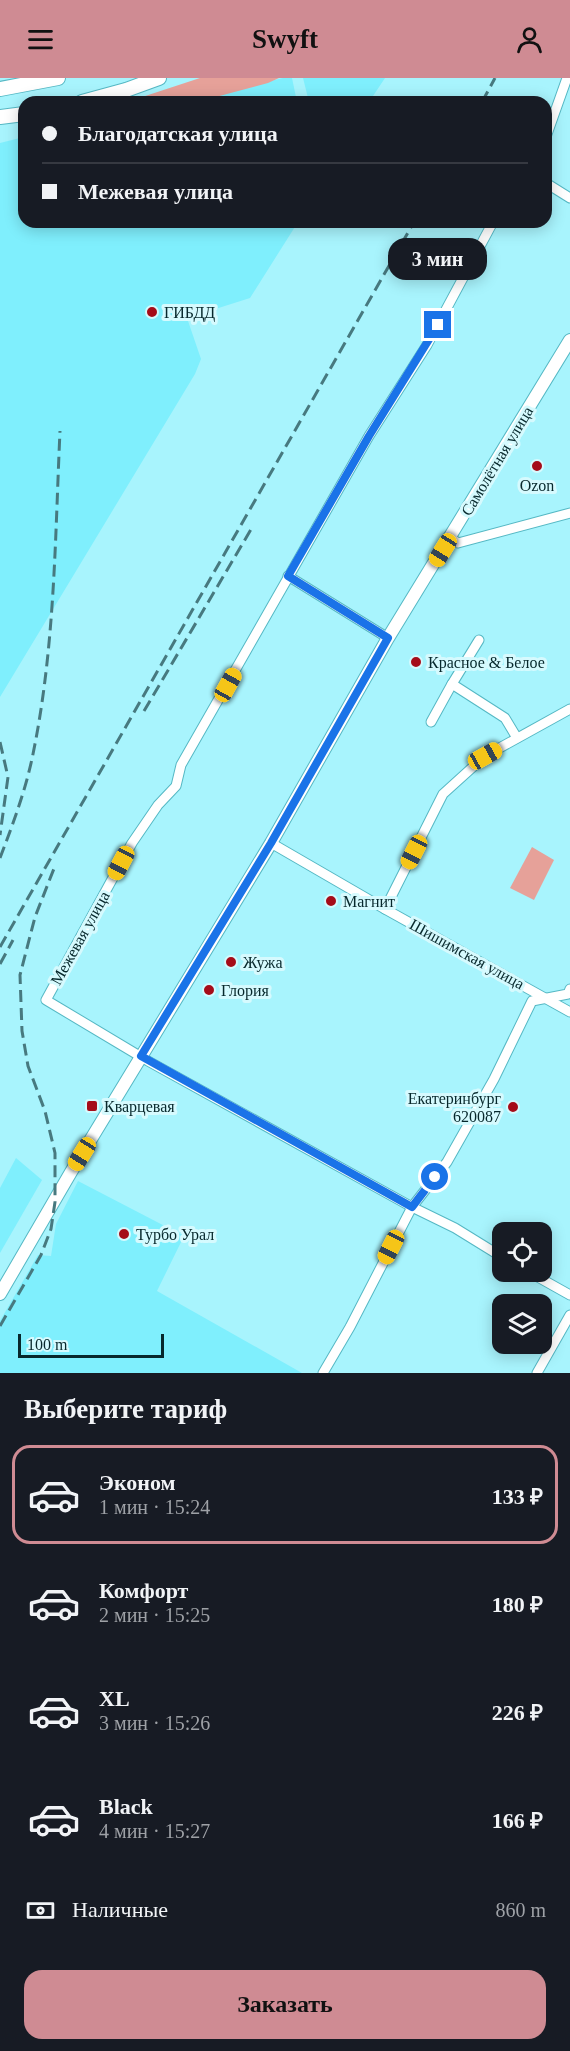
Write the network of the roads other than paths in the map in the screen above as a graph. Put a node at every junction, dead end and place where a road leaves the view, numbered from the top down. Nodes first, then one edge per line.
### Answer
1 (58, 78) edge
2 (159, 78) edge
3 (567, 78) edge
4 (0, 90) edge
5 (101, 96) edge
6 (18, 115) edge
7 (0, 117) edge
8 (552, 120) edge
9 (552, 187) edge
10 (570, 198) edge
11 (490, 228) edge
12 (570, 340) edge
13 (570, 513) edge
14 (451, 538) junction
15 (288, 576) junction
16 (388, 638) junction
17 (480, 640) dead end
18 (452, 684) junction
19 (570, 709) edge
20 (431, 722) dead end
21 (518, 738) junction
22 (271, 843) junction
23 (385, 909) junction
24 (570, 989) edge
25 (548, 998) junction
26 (570, 1012) edge
27 (141, 1056) junction
28 (412, 1207) junction
29 (492, 1251) edge
30 (547, 1282) edge
31 (0, 1294) edge
32 (570, 1295) edge
33 (570, 1315) edge
34 (323, 1373) edge
35 (537, 1373) edge

1 - 4 main road
2 - 5 main road
3 - 8 street
6 - 7 main road
9 - 10 street
11 - 15 street, Межевая улица
12 - 14 main road, Самолётная улица
13 - 14 street
14 - 16 main road, Самолётная улица
15 - 16 street
15 - 27 street, Межевая улица
16 - 22 main road, Самолётная улица
17 - 18 street
18 - 20 street
18 - 21 street
19 - 21 street
21 - 23 street
22 - 23 street, Шишимская улица
22 - 27 main road, Самолётная улица
23 - 25 street, Шишимская улица
24 - 25 street
25 - 26 street, Шишимская улица
25 - 28 street
27 - 28 street
27 - 31 main road, Самолётная улица
28 - 29 street
28 - 34 street
30 - 32 street
33 - 35 street

